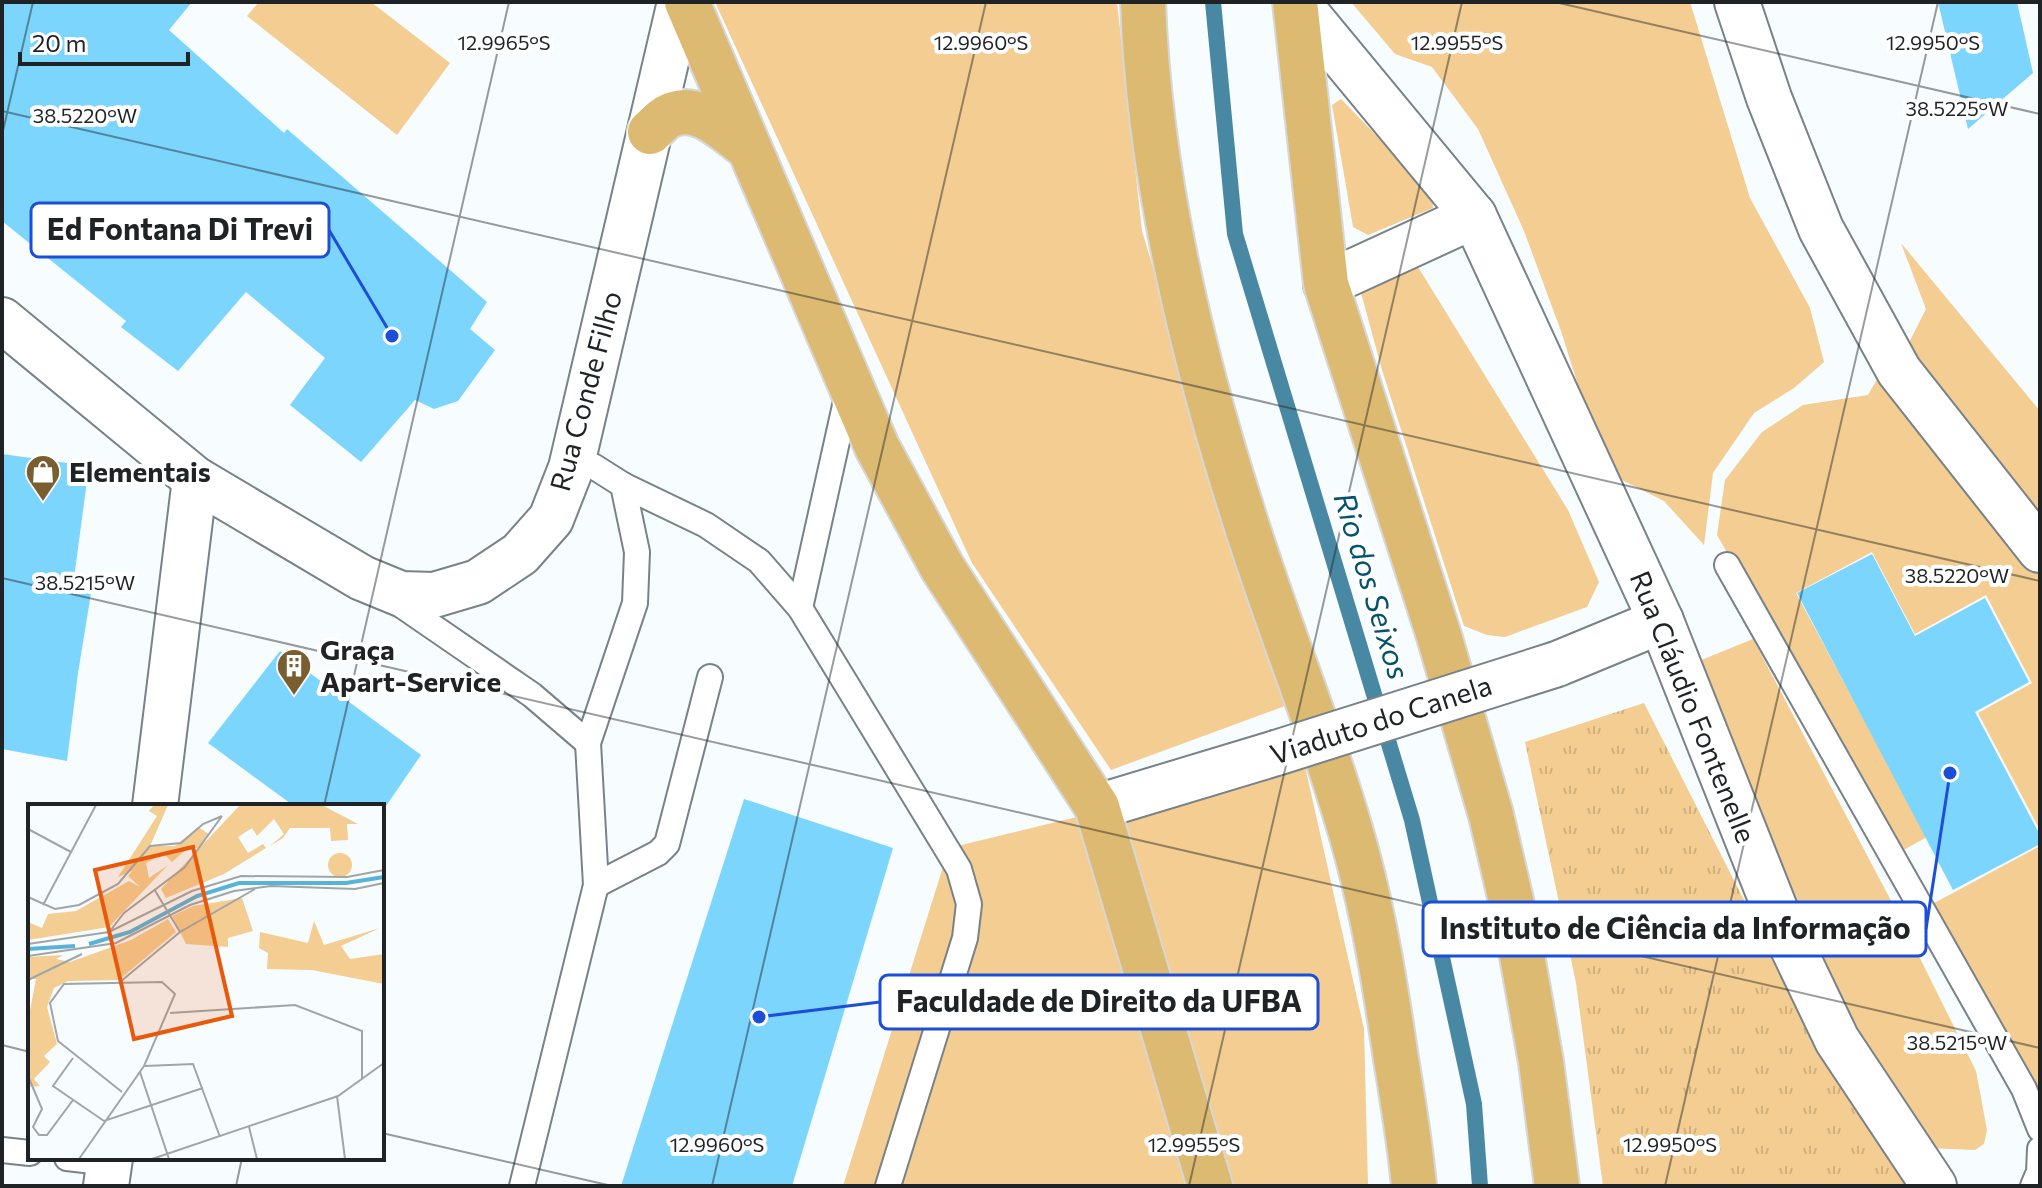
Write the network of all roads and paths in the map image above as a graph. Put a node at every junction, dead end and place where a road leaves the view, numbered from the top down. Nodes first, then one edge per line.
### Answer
1 (680, 2) edge
2 (687, 2) edge
3 (1143, 2) edge
4 (1296, 2) edge
5 (1737, 2) edge
6 (650, 132) junction
7 (748, 147) junction
8 (1474, 216) junction
9 (1326, 284) junction
10 (2, 320) edge
11 (850, 383) junction
12 (571, 468) junction
13 (195, 479) junction
14 (623, 485) junction
15 (2040, 550) edge
16 (1727, 565) dead end
17 (362, 578) junction
18 (800, 608) junction
19 (1661, 621) junction
20 (710, 677) dead end
21 (588, 743) junction
22 (155, 804) edge
23 (1097, 807) junction
24 (596, 885) junction
25 (2040, 1129) edge
26 (2040, 1149) edge
27 (2, 1150) edge
28 (28, 1153) edge
29 (75, 1160) edge
30 (109, 1169) edge
31 (522, 1186) edge
32 (888, 1186) edge
33 (1210, 1186) edge
34 (1414, 1186) edge
35 (1557, 1186) edge
36 (1934, 1186) edge
37 (2033, 1186) edge

1 - 6 street, Rua Conde Filho
2 - 7 main road
3 - 34 main road
4 - 8 street, Rua Cláudio Fontenelle
4 - 9 main road
5 - 15 street
6 - 7 main road
6 - 12 street, Rua Conde Filho
7 - 11 main road
8 - 9 street
8 - 19 street, Rua Cláudio Fontenelle
9 - 35 main road
10 - 13 street, Rua Conde Filho
11 - 18 lane
11 - 23 main road
12 - 14 lane
12 - 17 street, Rua Conde Filho
13 - 17 street, Rua Conde Filho
13 - 22 street
14 - 18 lane
14 - 21 lane
16 - 25 lane
17 - 21 lane
18 - 32 lane
19 - 23 street, Viaduto do Canela, bridge
19 - 36 street, Rua Cláudio Fontenelle
20 - 24 lane
21 - 24 lane
23 - 33 main road
24 - 31 lane
26 - 37 lane
27 - 28 lane
29 - 30 lane

